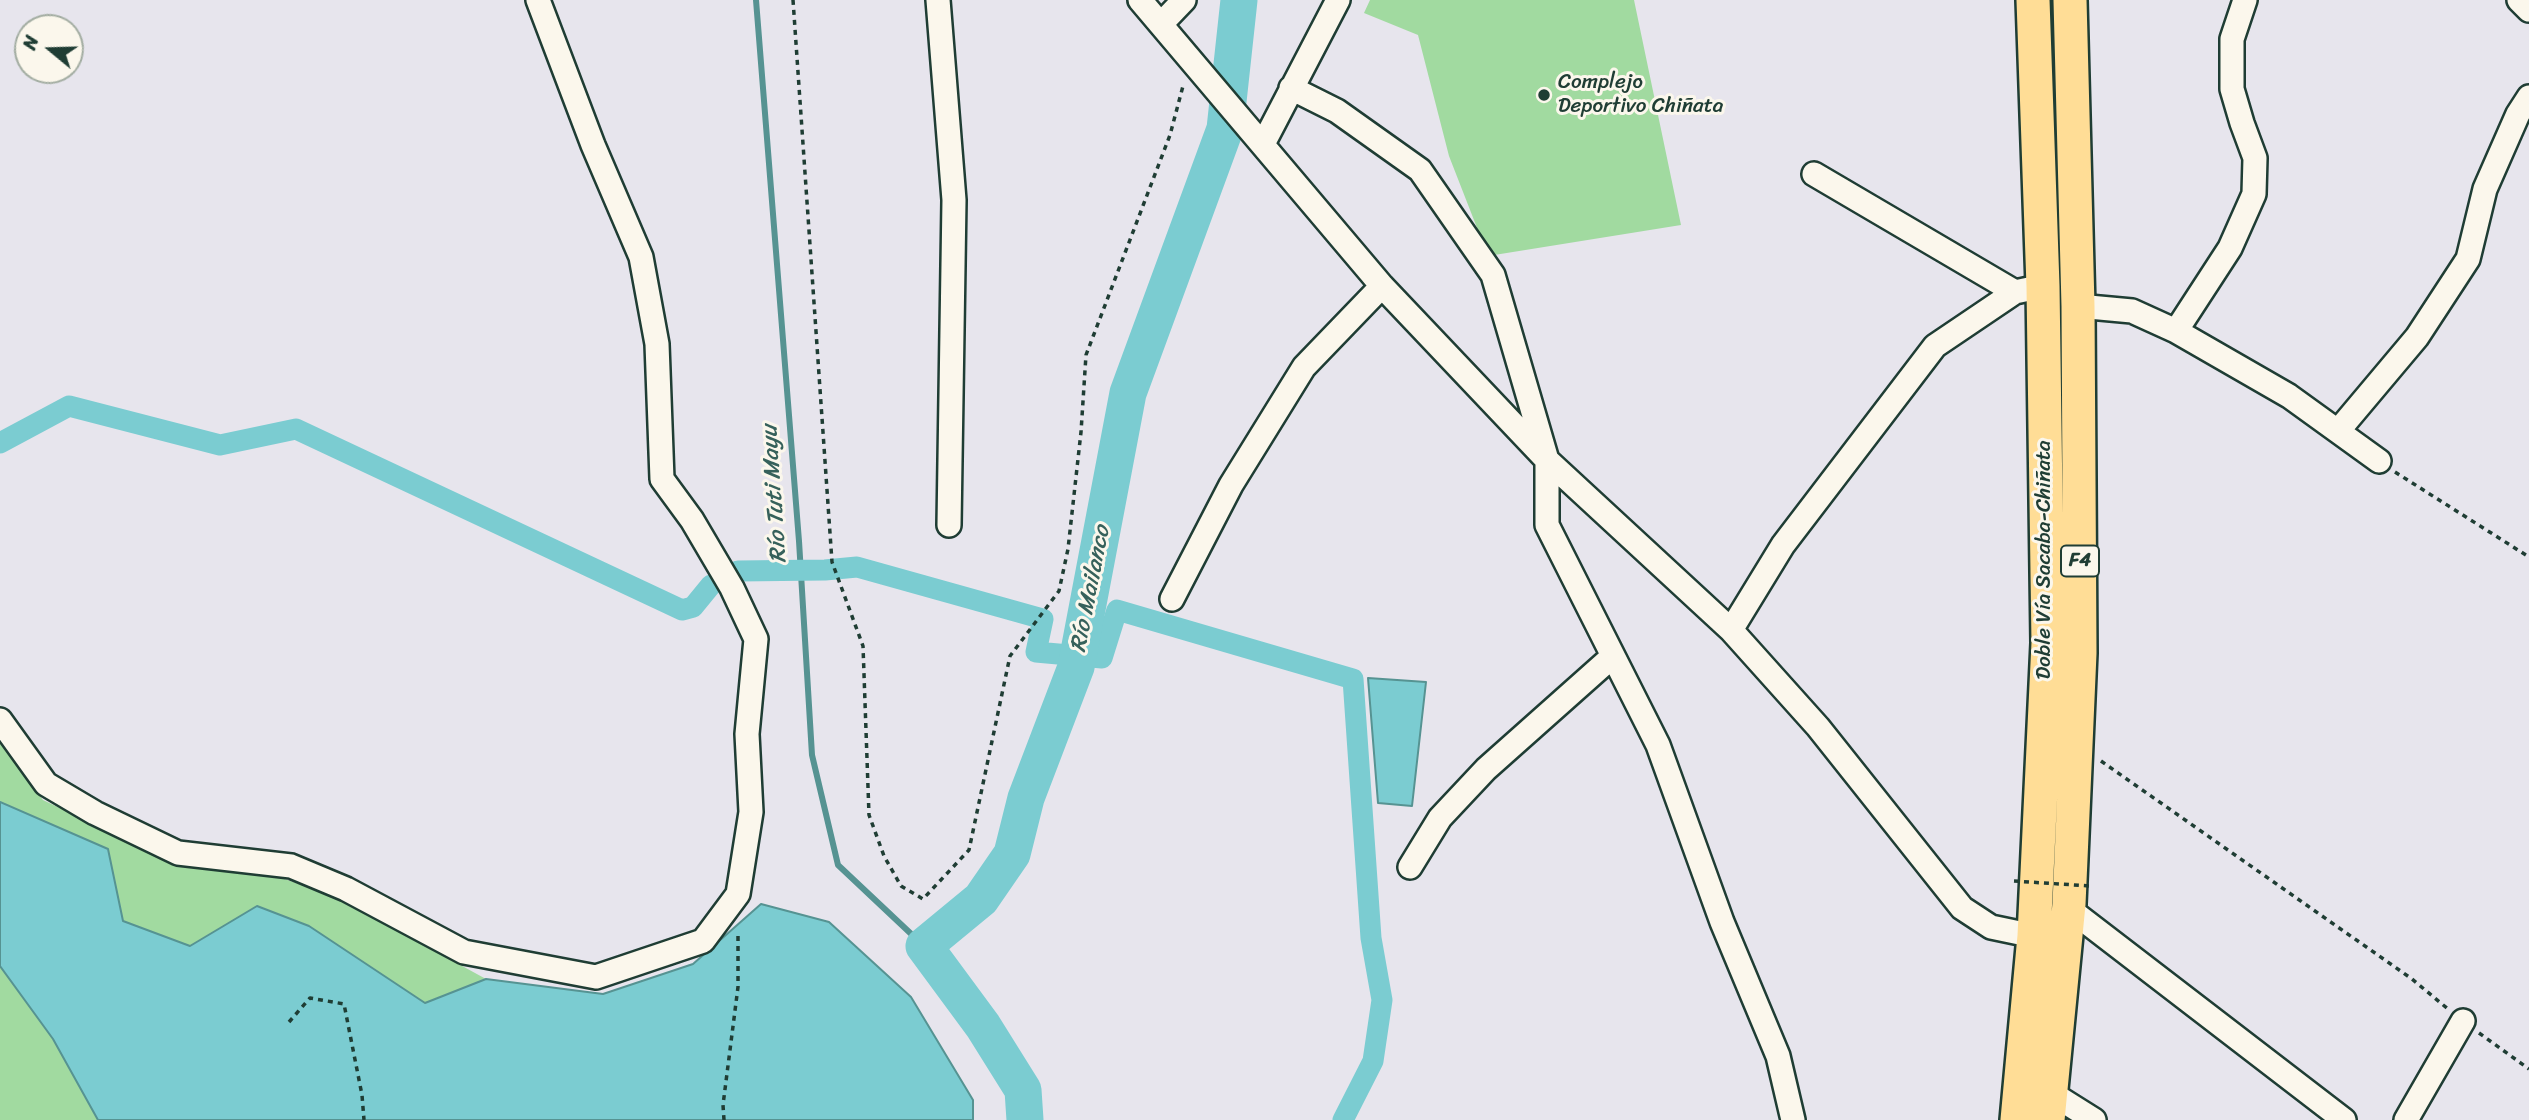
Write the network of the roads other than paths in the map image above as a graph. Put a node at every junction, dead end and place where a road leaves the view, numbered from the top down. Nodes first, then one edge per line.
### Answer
1 (538, 0) edge
2 (938, 0) edge
3 (1140, 0) edge
4 (1184, 0) edge
5 (1338, 0) edge
6 (2033, 0) edge
7 (2070, 0) edge
8 (2245, 0) edge
9 (2519, 0) edge
10 (2529, 10) edge
11 (1161, 24) junction
12 (1291, 88) junction
13 (2529, 96) edge
14 (1264, 144) junction
15 (1814, 174) dead end
16 (1382, 286) junction
17 (2029, 289) junction
18 (2078, 306) junction
19 (2176, 331) junction
20 (2338, 431) junction
21 (1546, 460) junction
22 (2379, 461) road end
23 (949, 525) dead end
24 (1172, 599) dead end
25 (1731, 630) junction
26 (1613, 656) junction
27 (0, 720) edge
28 (1410, 867) dead end
29 (2079, 897) junction
30 (2034, 936) junction
31 (2463, 1021) road end
32 (2050, 1107) edge
33 (1793, 1120) edge
34 (2017, 1120) edge
35 (2094, 1120) edge
36 (2344, 1120) edge
37 (2406, 1120) edge

1 - 27 street
2 - 23 street
3 - 11 street
4 - 11 street
5 - 12 street
6 - 17 highway, Doble Vía Sacaba-Chiñata / F4
7 - 18 highway, Doble Vía Sacaba-Chiñata / F4
8 - 19 street
9 - 10 street
11 - 14 street
12 - 14 street
12 - 21 street
13 - 20 street
14 - 16 street
15 - 17 street
16 - 21 street
16 - 24 street
17 - 25 street
17 - 30 highway, Doble Vía Sacaba-Chiñata / F4
18 - 19 street
18 - 29 highway, Doble Vía Sacaba-Chiñata / F4
19 - 20 street
20 - 22 street
21 - 25 street
21 - 26 street
25 - 30 street
26 - 28 street
26 - 33 street
29 - 32 highway, Doble Vía Sacaba-Chiñata / F4
29 - 36 street
30 - 34 highway, Doble Vía Sacaba-Chiñata / F4
31 - 37 street
32 - 35 street

